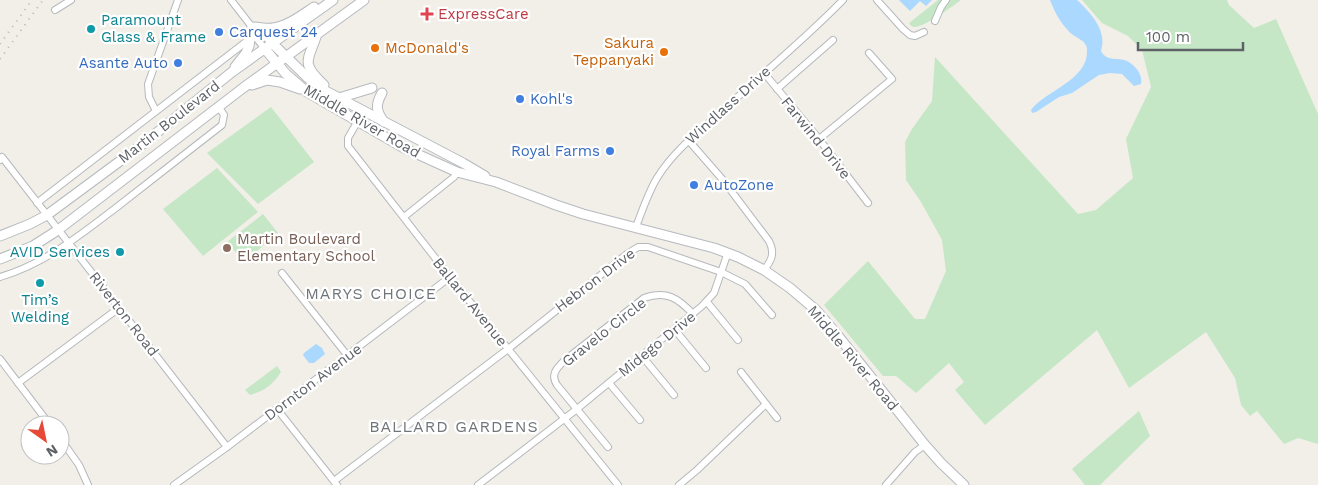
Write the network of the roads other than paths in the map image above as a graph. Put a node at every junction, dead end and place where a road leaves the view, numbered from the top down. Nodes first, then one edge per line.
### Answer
1 (71, 0) edge
2 (178, 0) edge
3 (232, 0) edge
4 (324, 0) edge
5 (333, 0) edge
6 (364, 0) edge
7 (843, 0) edge
8 (877, 0) edge
9 (946, 0) edge
10 (55, 10) dead end
11 (934, 21) dead end
12 (252, 26) junction
13 (924, 32) dead end
14 (317, 34) junction
15 (251, 38) junction
16 (833, 40) dead end
17 (268, 46) junction
18 (869, 53) dead end
19 (285, 56) junction
20 (277, 63) junction
21 (232, 72) junction
22 (764, 73) junction
23 (243, 88) junction
24 (372, 88) dead end
25 (777, 89) junction
26 (307, 92) junction
27 (382, 93) dead end
28 (339, 98) junction
29 (218, 106) junction
30 (156, 111) junction
31 (363, 112) junction
32 (358, 121) junction
33 (384, 122) junction
34 (819, 139) junction
35 (689, 141) junction
36 (1, 159) edge
37 (457, 172) junction
38 (496, 182) junction
39 (38, 203) junction
40 (868, 203) dead end
41 (47, 215) junction
42 (404, 218) junction
43 (636, 227) junction
44 (58, 230) junction
45 (0, 236) edge
46 (69, 243) junction
47 (728, 252) junction
48 (0, 259) edge
49 (764, 270) junction
50 (721, 272) junction
51 (282, 273) dead end
52 (0, 277) edge
53 (450, 277) junction
54 (707, 302) junction
55 (119, 308) junction
56 (693, 314) junction
57 (772, 315) dead end
58 (675, 330) junction
59 (738, 340) dead end
60 (508, 349) junction
61 (347, 355) junction
62 (642, 356) junction
63 (0, 358) edge
64 (706, 368) dead end
65 (741, 372) dead end
66 (609, 382) junction
67 (18, 383) junction
68 (674, 395) dead end
69 (766, 404) junction
70 (277, 409) junction
71 (576, 409) junction
72 (42, 415) edge
73 (777, 418) dead end
74 (564, 419) junction
75 (640, 420) dead end
76 (925, 445) junction
77 (227, 447) junction
78 (608, 447) dead end
79 (70, 452) edge
80 (336, 483) edge
81 (88, 485) edge
82 (174, 485) edge
83 (478, 485) edge
84 (618, 485) edge
85 (679, 485) edge
86 (886, 485) edge
87 (964, 485) edge

1 - 10 street
2 - 30 street
3 - 12 street, Middle River Road
4 - 12 street
5 - 17 street, Martin Boulevard
6 - 14 street, Martin Boulevard
7 - 22 street, Windlass Drive
8 - 13 street
9 - 11 street
12 - 15 street
12 - 17 street, Middle River Road
14 - 19 street, Martin Boulevard
14 - 28 street
15 - 21 street
15 - 30 street, Martin Boulevard
16 - 25 street
17 - 19 street, Middle River Road
17 - 20 street, Middle River Road
17 - 21 street, Martin Boulevard
18 - 34 street
19 - 20 street, Martin Boulevard
19 - 28 street, Middle River Road
20 - 23 street, Martin Boulevard
20 - 26 street, Middle River Road
21 - 41 street, Martin Boulevard
22 - 25 street, Farwind Drive
22 - 35 street, Windlass Drive
23 - 26 street
23 - 29 street, Martin Boulevard
24 - 28 street
25 - 34 street, Farwind Drive
26 - 32 street, Middle River Road
27 - 33 street
28 - 31 street, Middle River Road
29 - 44 street, Martin Boulevard
29 - 46 street, Martin Boulevard
30 - 39 street, Martin Boulevard
31 - 32 street, Ballard Avenue
31 - 33 street, Middle River Road
32 - 37 street, Middle River Road
32 - 42 street, Ballard Avenue
33 - 38 street, Middle River Road
34 - 40 street, Farwind Drive
35 - 43 street, Windlass Drive
35 - 49 street
36 - 39 street, Riverton Road
37 - 38 street, Middle River Road
37 - 42 street
38 - 43 street, Middle River Road
39 - 41 street, Riverton Road
41 - 44 street, Riverton Road
41 - 45 street, Martin Boulevard
42 - 53 street, Ballard Avenue
43 - 47 street, Middle River Road
44 - 46 street, Riverton Road
44 - 48 street, Martin Boulevard
46 - 52 street, Martin Boulevard
46 - 55 street, Riverton Road
47 - 49 street, Middle River Road
47 - 50 street, Midego Drive
49 - 76 street, Middle River Road
50 - 54 street, Midego Drive
50 - 57 street, Hebron Drive
50 - 60 street, Hebron Drive
51 - 61 street
53 - 60 street, Ballard Avenue
53 - 61 street, Dornton Avenue
54 - 56 street, Midego Drive
54 - 59 street
55 - 67 street
55 - 77 street, Riverton Road
56 - 58 street, Midego Drive
56 - 71 street, Gravelo Circle
58 - 62 street, Midego Drive
58 - 64 street
60 - 74 street, Ballard Avenue
60 - 80 street, Hebron Drive
61 - 70 street, Dornton Avenue
62 - 66 street, Midego Drive
62 - 68 street
63 - 67 street
65 - 69 street
66 - 71 street, Midego Drive
66 - 75 street
67 - 72 street
69 - 73 street
69 - 85 street
70 - 77 street, Dornton Avenue
70 - 80 street
71 - 74 street, Midego Drive
71 - 78 street
74 - 83 street, Midego Drive
74 - 84 street, Ballard Avenue
76 - 86 street
76 - 87 street, Middle River Road
77 - 82 street, Dornton Avenue
79 - 81 street

